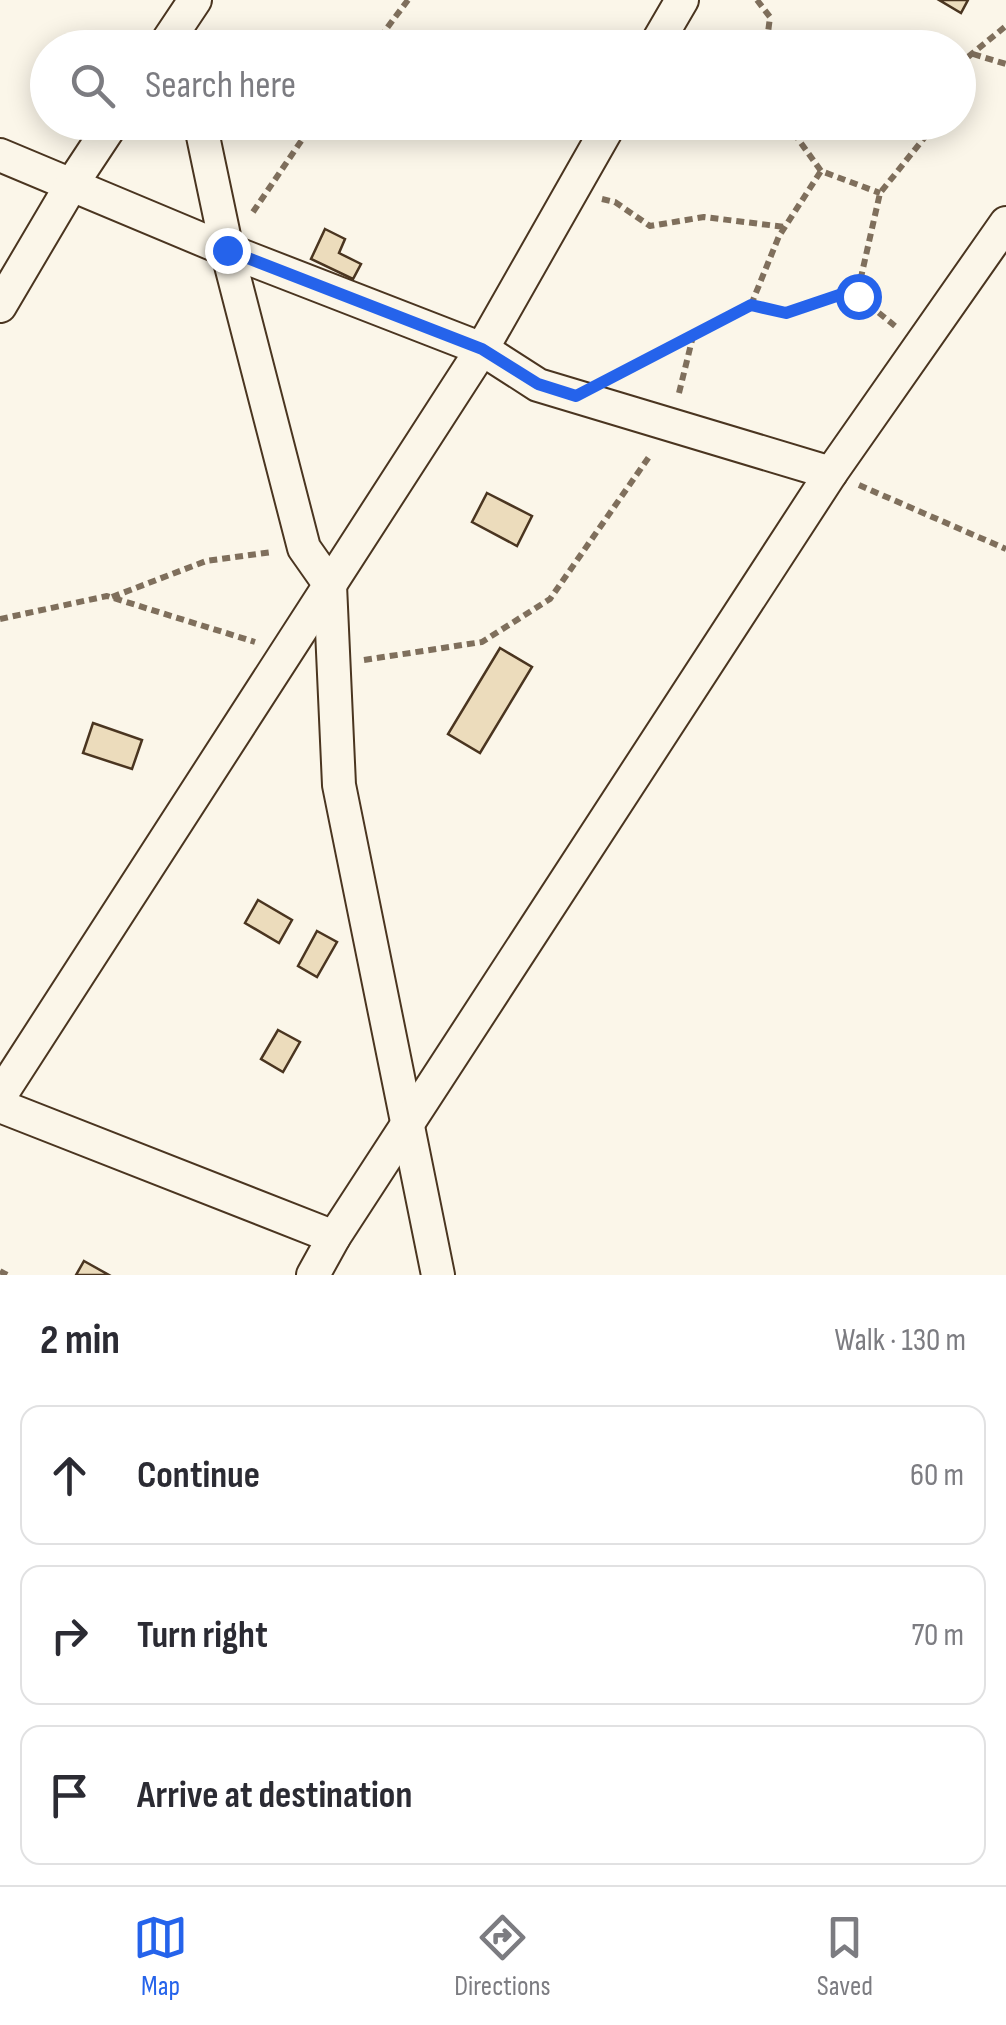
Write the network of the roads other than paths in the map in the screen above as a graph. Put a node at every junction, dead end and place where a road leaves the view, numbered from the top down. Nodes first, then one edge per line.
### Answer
1 (682, 0) edge
2 (664, 30) edge
3 (101, 140) edge
4 (204, 140) edge
5 (601, 140) edge
6 (0, 155) edge
7 (72, 184) junction
8 (1006, 223) edge
9 (227, 250) junction
10 (0, 306) edge
11 (482, 349) junction
12 (831, 473) junction
13 (330, 586) junction
14 (0, 1096) edge
15 (0, 1106) edge
16 (408, 1124) junction
17 (334, 1237) junction
18 (313, 1275) edge
19 (438, 1275) edge

1 - 2 street
3 - 7 street
4 - 9 street
5 - 11 street
6 - 7 street
7 - 9 street
7 - 10 street
8 - 12 street
9 - 11 street
9 - 13 street
11 - 12 street
11 - 13 street
12 - 16 street
13 - 14 street
13 - 16 street
15 - 17 street
16 - 17 street
16 - 19 street
17 - 18 street

